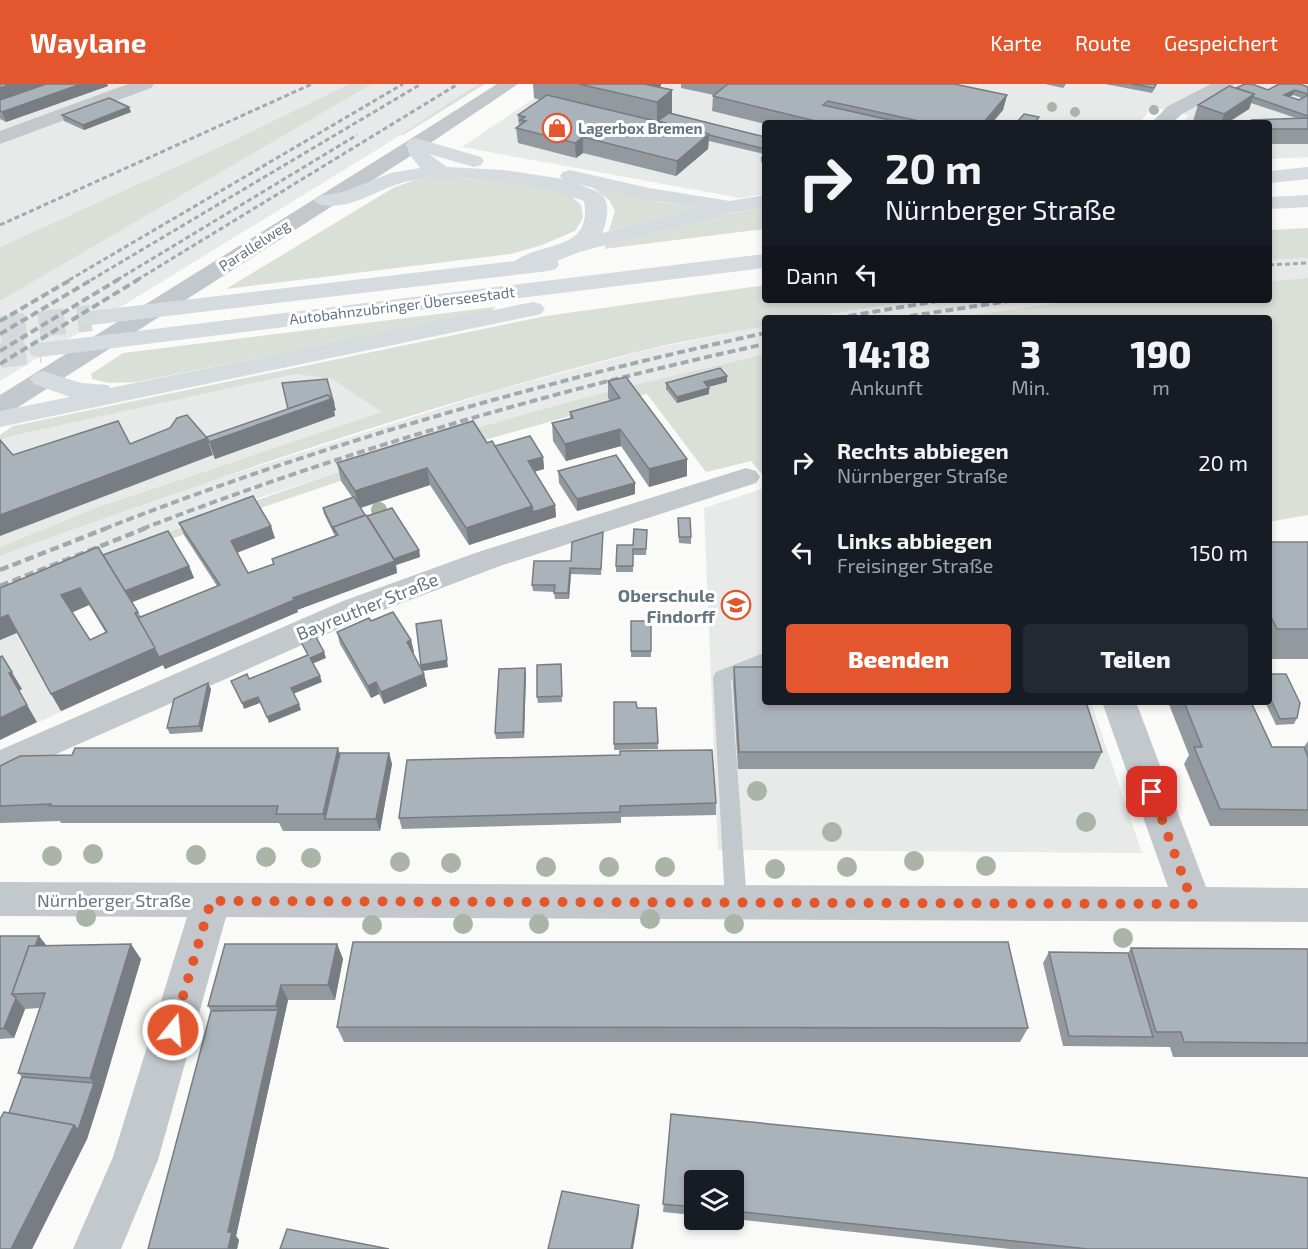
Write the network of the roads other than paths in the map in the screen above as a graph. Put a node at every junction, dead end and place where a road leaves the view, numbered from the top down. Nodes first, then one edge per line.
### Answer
1 (145, 84) edge
2 (509, 84) edge
3 (1225, 84) edge
4 (1164, 120) edge
5 (0, 138) edge
6 (416, 144) junction
7 (1272, 169) edge
8 (1308, 171) edge
9 (445, 173) junction
10 (1272, 177) edge
11 (1308, 186) edge
12 (1272, 187) edge
13 (325, 200) junction
14 (1308, 201) edge
15 (762, 202) edge
16 (1272, 203) edge
17 (730, 207) junction
18 (1308, 214) edge
19 (1272, 215) edge
20 (572, 247) junction
21 (625, 255) dead end
22 (762, 261) edge
23 (508, 269) junction
24 (676, 272) junction
25 (91, 318) tunnel mouth
26 (40, 350) tunnel mouth
27 (43, 379) junction
28 (130, 391) junction
29 (0, 406) edge
30 (0, 419) edge
31 (746, 477) dead end
32 (761, 661) dead end
33 (1120, 705) edge
34 (0, 765) edge
35 (0, 899) edge
36 (211, 901) junction
37 (736, 903) junction
38 (1193, 904) junction
39 (1308, 905) edge
40 (97, 1249) edge

1 - 5 street
2 - 6 street, Parallelweg
3 - 4 street
6 - 9 highway
6 - 13 street, Parallelweg
6 - 17 highway
7 - 8 highway
8 - 10 highway
9 - 13 highway
9 - 20 highway
11 - 12 highway
13 - 27 street, Parallelweg
14 - 16 highway
15 - 17 highway
17 - 20 highway
18 - 19 highway
20 - 23 highway
21 - 23 highway, Autobahnzubringer Überseestadt
22 - 24 highway, Autobahnzubringer Überseestadt
23 - 25 highway, Autobahnzubringer Überseestadt
24 - 26 highway, Autobahnzubringer Überseestadt
24 - 28 highway
27 - 28 highway
27 - 29 street, Parallelweg
28 - 30 highway
31 - 34 street, Bayreuther Straße
32 - 37 lane
33 - 38 street
35 - 36 street, Nürnberger Straße
36 - 37 street, Nürnberger Straße
36 - 40 street
37 - 38 street, Nürnberger Straße
38 - 39 street, Nürnberger Straße

